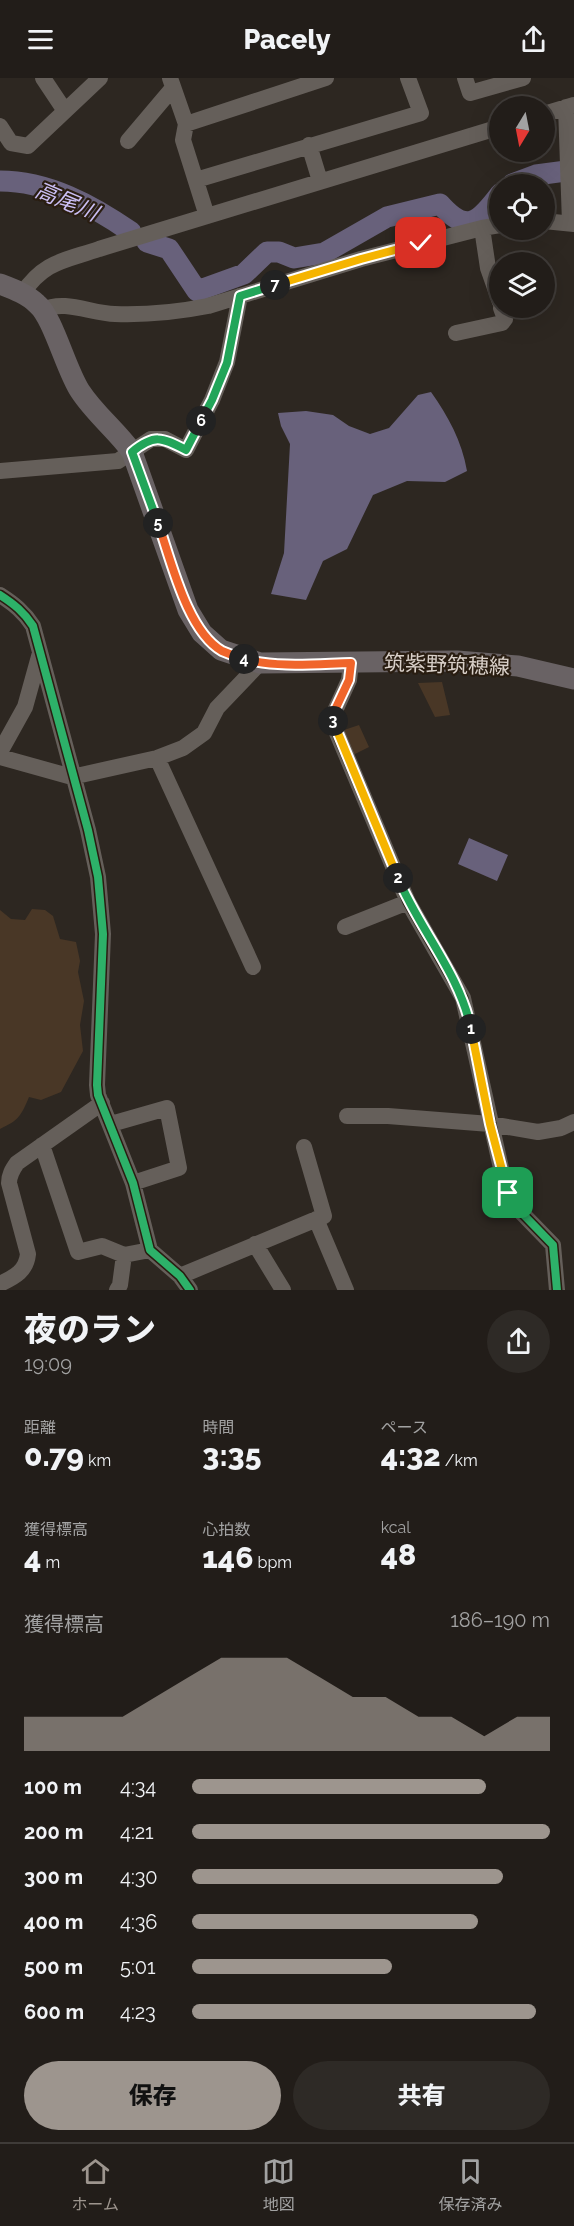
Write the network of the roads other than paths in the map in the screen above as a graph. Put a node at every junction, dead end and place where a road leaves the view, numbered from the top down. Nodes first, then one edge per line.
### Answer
1 (44, 78) edge
2 (100, 78) edge
3 (326, 78) edge
4 (408, 78) edge
5 (465, 78) edge
6 (523, 78) edge
7 (171, 84) edge
8 (570, 106) edge
9 (65, 111) junction
10 (555, 111) edge
11 (186, 124) junction
12 (0, 126) edge
13 (489, 130) edge
14 (128, 141) dead end
15 (309, 145) junction
16 (196, 180) junction
17 (320, 181) junction
18 (207, 216) junction
19 (555, 222) edge
20 (572, 224) edge
21 (489, 227) edge
22 (482, 228) junction
23 (489, 271) edge
24 (0, 284) edge
25 (22, 294) junction
26 (240, 296) junction
27 (43, 310) junction
28 (505, 318) edge
29 (456, 333) dead end
30 (132, 452) junction
31 (0, 471) edge
32 (0, 595) edge
33 (40, 653) junction
34 (260, 663) junction
35 (351, 663) junction
36 (574, 679) edge
37 (0, 752) edge
38 (0, 757) edge
39 (158, 758) junction
40 (72, 777) junction
41 (408, 902) junction
42 (345, 927) dead end
43 (254, 967) dead end
44 (102, 1103) junction
45 (347, 1116) dead end
46 (574, 1122) edge
47 (111, 1124) junction
48 (490, 1124) junction
49 (42, 1145) junction
50 (304, 1147) dead end
51 (133, 1183) junction
52 (315, 1219) junction
53 (255, 1244) junction
54 (150, 1250) junction
55 (124, 1255) junction
56 (180, 1276) junction
57 (0, 1284) edge
58 (117, 1290) edge
59 (190, 1290) edge
60 (283, 1290) edge
61 (346, 1290) edge
62 (557, 1290) edge

1 - 9 street
2 - 9 street
3 - 11 street
4 - 15 street
5 - 6 street
7 - 11 street
7 - 14 street
8 - 10 street
8 - 20 street
9 - 12 street
11 - 16 street
13 - 17 street
15 - 16 street
15 - 17 street
16 - 18 street
17 - 18 street
18 - 25 street
19 - 20 street
21 - 22 street
22 - 23 street
22 - 26 street
24 - 25 main road, 筑紫野筑穂線
25 - 27 main road, 筑紫野筑穂線
26 - 27 street
26 - 30 street
27 - 30 main road, 筑紫野筑穂線
28 - 29 street
30 - 31 street
30 - 34 main road, 筑紫野筑穂線
32 - 33 street
33 - 37 street
33 - 40 street
34 - 35 main road, 筑紫野筑穂線
34 - 39 street
35 - 36 main road, 筑紫野筑穂線
35 - 41 street
38 - 40 street
39 - 40 street
39 - 43 street
40 - 44 street
41 - 42 street
41 - 48 street
44 - 47 street
44 - 49 street
45 - 48 street
46 - 48 street
47 - 51 street
47 - 51 street
48 - 62 street
49 - 55 street
49 - 57 street
50 - 52 street
51 - 54 street
52 - 53 street
52 - 61 street
53 - 56 street
53 - 60 street
54 - 55 street
54 - 56 street
55 - 58 street
56 - 59 street

